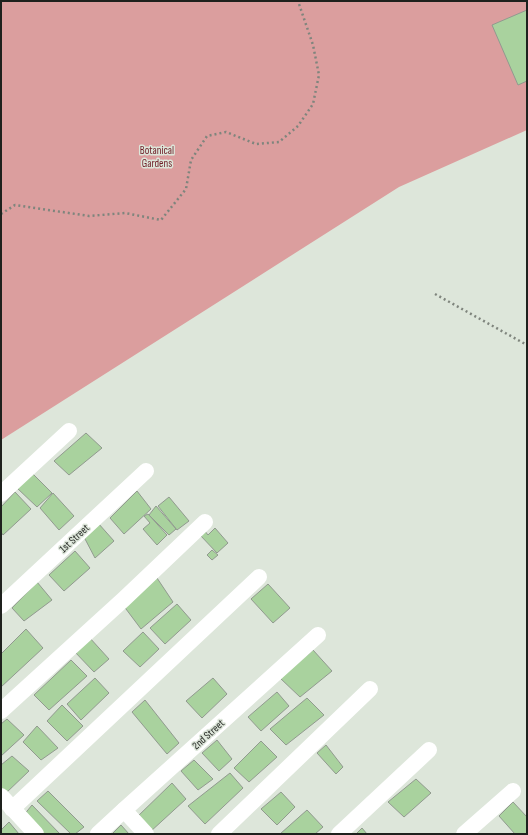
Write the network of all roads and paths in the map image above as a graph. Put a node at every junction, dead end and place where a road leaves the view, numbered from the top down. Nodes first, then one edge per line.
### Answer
1 (298, 1) edge
2 (1, 214) edge
3 (435, 294) dead end
4 (527, 346) edge
5 (69, 431) dead end
6 (146, 471) dead end
7 (1, 494) edge
8 (205, 522) dead end
9 (259, 577) dead end
10 (1, 606) edge
11 (318, 635) dead end
12 (370, 689) dead end
13 (1, 711) edge
14 (429, 750) dead end
15 (513, 791) dead end
16 (1, 796) edge
17 (12, 809) junction
18 (124, 810) junction
19 (36, 834) edge
20 (98, 834) edge
21 (146, 834) edge
22 (219, 834) edge
23 (339, 834) edge
24 (464, 834) edge

1 - 2 path
3 - 4 path
5 - 7 street
6 - 10 street, 1st Street
8 - 13 street
9 - 17 street
11 - 18 street, 2nd Street
12 - 22 street
14 - 23 street
15 - 24 street
16 - 17 street
17 - 19 street
18 - 20 street, 2nd Street
18 - 21 street

